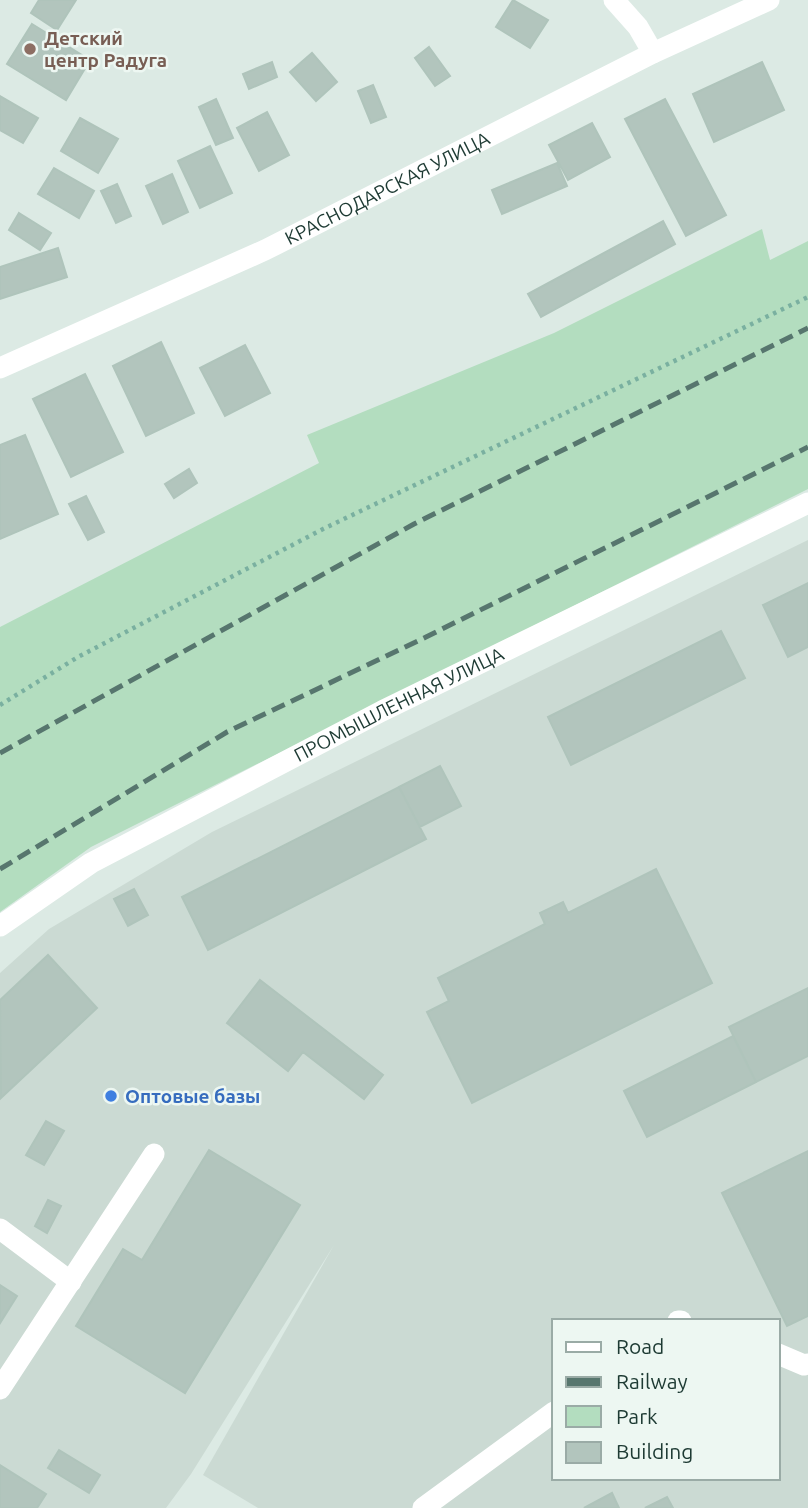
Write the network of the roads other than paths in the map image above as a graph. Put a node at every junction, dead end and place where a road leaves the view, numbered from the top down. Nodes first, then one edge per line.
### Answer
1 (614, 0) edge
2 (769, 0) edge
3 (653, 52) junction
4 (0, 368) edge
5 (808, 503) edge
6 (0, 926) edge
7 (155, 1154) dead end
8 (0, 1229) edge
9 (71, 1282) junction
10 (780, 1355) edge
11 (807, 1366) edge
12 (0, 1390) edge
13 (552, 1413) edge
14 (423, 1508) edge

1 - 3 street
2 - 3 street, КРАСНОДАРСКАЯ УЛИЦА
3 - 4 street, КРАСНОДАРСКАЯ УЛИЦА
5 - 6 street, ПРОМЫШЛЕННАЯ УЛИЦА
7 - 9 street
8 - 9 street
9 - 12 street
10 - 11 street
13 - 14 street

